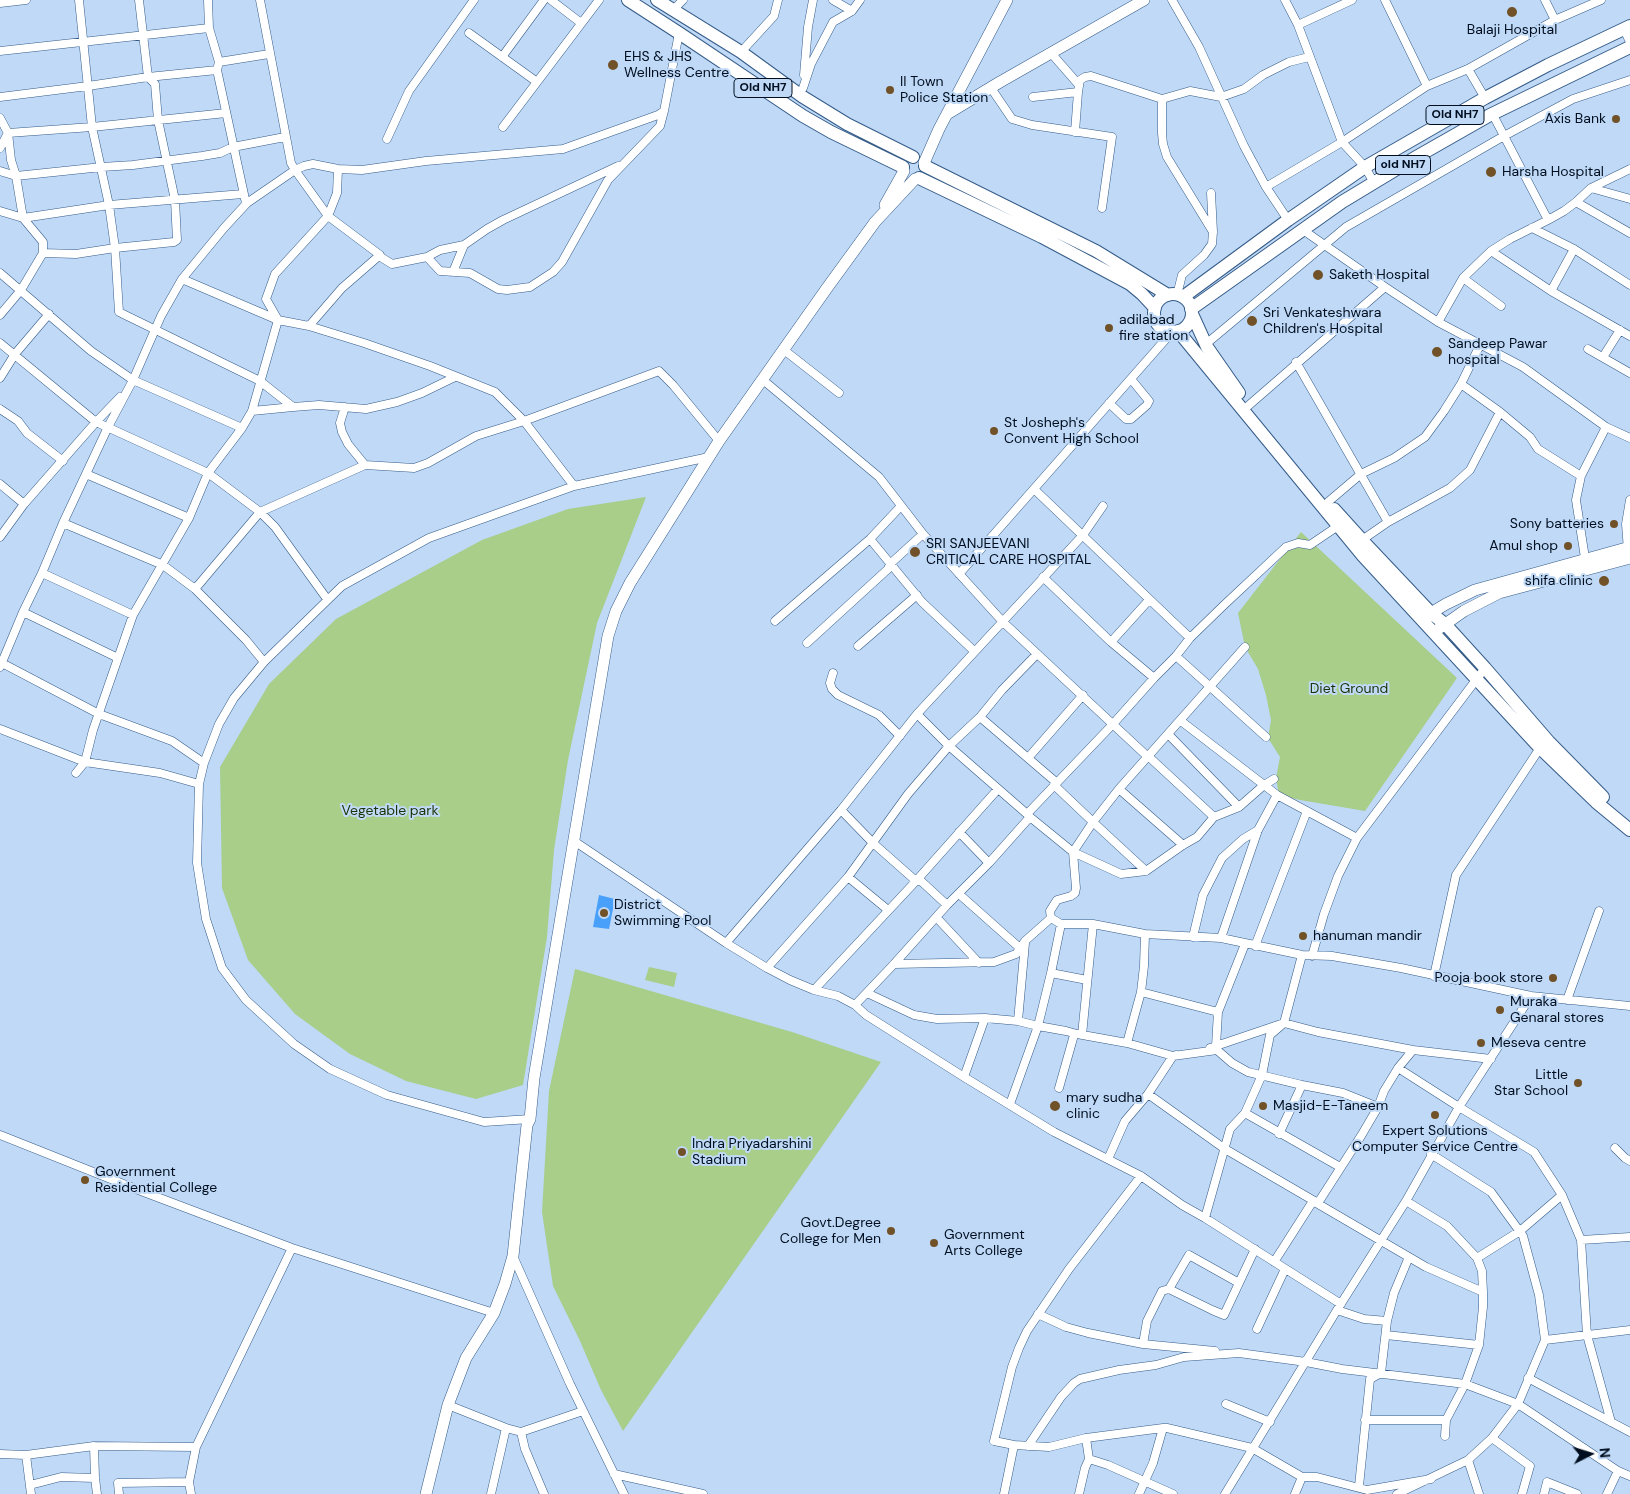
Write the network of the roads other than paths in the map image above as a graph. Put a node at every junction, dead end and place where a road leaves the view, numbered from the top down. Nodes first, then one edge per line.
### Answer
1 (26, 0) edge
2 (79, 0) edge
3 (139, 0) edge
4 (208, 0) edge
5 (260, 0) edge
6 (474, 0) edge
7 (544, 0) edge
8 (551, 0) edge
9 (599, 0) edge
10 (628, 0) edge
11 (657, 0) edge
12 (683, 0) edge
13 (778, 0) edge
14 (813, 0) edge
15 (833, 0) edge
16 (860, 0) edge
17 (1007, 0) edge
18 (1144, 0) edge
19 (1172, 0) edge
20 (1285, 0) edge
21 (1352, 0) edge
22 (1385, 0) edge
23 (1545, 0) edge
24 (1602, 0) edge
25 (3, 1) edge
26 (673, 10) junction
27 (852, 11) junction
28 (1555, 20) junction
29 (581, 23) junction
30 (1298, 25) junction
31 (209, 28) junction
32 (1627, 28) edge
33 (469, 33) dead end
34 (680, 33) junction
35 (144, 36) junction
36 (84, 42) junction
37 (1630, 42) edge
38 (1630, 47) edge
39 (0, 52) edge
40 (741, 52) junction
41 (1051, 53) junction
42 (270, 54) junction
43 (1310, 56) junction
44 (502, 57) junction
45 (218, 66) junction
46 (1468, 68) junction
47 (148, 77) junction
48 (1630, 80) edge
49 (537, 82) junction
50 (88, 86) junction
51 (1427, 86) junction
52 (991, 88) junction
53 (1079, 89) junction
54 (803, 92) junction
55 (0, 97) edge
56 (1221, 97) junction
57 (1033, 98) dead end
58 (1484, 98) junction
59 (1162, 99) junction
60 (664, 111) junction
61 (226, 113) junction
62 (1492, 113) junction
63 (947, 114) junction
64 (0, 118) edge
65 (158, 120) junction
66 (92, 127) junction
67 (503, 127) dead end
68 (1075, 132) junction
69 (8, 133) junction
70 (1504, 136) junction
71 (285, 137) junction
72 (387, 139) dead end
73 (1342, 142) junction
74 (233, 147) junction
75 (0, 148) edge
76 (168, 161) junction
77 (920, 161) junction
78 (622, 164) junction
79 (102, 167) junction
80 (1365, 167) junction
81 (338, 169) junction
82 (904, 169) junction
83 (294, 170) junction
84 (1630, 170) edge
85 (0, 171) edge
86 (16, 176) junction
87 (917, 178) junction
88 (1374, 183) junction
89 (1266, 187) junction
90 (1591, 188) junction
91 (1211, 193) dead end
92 (243, 194) junction
93 (1630, 199) edge
94 (175, 200) junction
95 (1576, 202) junction
96 (246, 203) junction
97 (110, 205) junction
98 (1102, 208) dead end
99 (0, 210) edge
100 (328, 216) junction
101 (23, 218) junction
102 (1288, 220) junction
103 (1548, 220) junction
104 (875, 222) junction
105 (1532, 228) junction
106 (1303, 230) junction
107 (1214, 232) junction
108 (1630, 232) edge
109 (464, 245) junction
110 (1326, 245) junction
111 (115, 248) junction
112 (1574, 249) junction
113 (1490, 251) junction
114 (43, 253) junction
115 (379, 256) junction
116 (459, 256) junction
117 (427, 257) junction
118 (453, 272) junction
119 (468, 272) junction
120 (0, 273) edge
121 (1463, 278) junction
122 (182, 279) junction
123 (1630, 285) edge
124 (1385, 287) junction
125 (21, 290) junction
126 (1551, 291) junction
127 (1176, 296) junction
128 (1501, 306) dead end
129 (1155, 308) junction
130 (1192, 311) junction
131 (49, 314) junction
132 (0, 315) edge
133 (278, 320) junction
134 (1438, 322) junction
135 (309, 326) junction
136 (155, 330) junction
137 (1620, 330) junction
138 (1175, 332) junction
139 (1630, 336) edge
140 (0, 343) edge
141 (1206, 344) junction
142 (1480, 345) junction
143 (1588, 349) dead end
144 (784, 350) junction
145 (15, 354) junction
146 (1603, 357) junction
147 (1296, 362) junction
148 (1630, 373) edge
149 (455, 377) junction
150 (0, 378) edge
151 (1131, 379) junction
152 (133, 380) junction
153 (763, 380) junction
154 (260, 381) junction
155 (1461, 384) junction
156 (126, 390) junction
157 (839, 393) dead end
158 (1109, 404) junction
159 (1248, 406) junction
160 (293, 407) junction
161 (345, 407) junction
162 (0, 409) edge
163 (252, 411) junction
164 (1500, 412) junction
165 (524, 421) junction
166 (96, 422) junction
167 (108, 427) junction
168 (1606, 427) junction
169 (242, 428) junction
170 (1630, 438) edge
171 (719, 441) junction
172 (709, 456) junction
173 (63, 460) junction
174 (365, 465) junction
175 (208, 472) junction
176 (86, 474) junction
177 (1361, 474) junction
178 (1581, 476) junction
179 (0, 484) edge
180 (574, 486) junction
181 (1034, 489) junction
182 (1630, 500) edge
183 (1328, 502) junction
184 (24, 504) junction
185 (901, 506) junction
186 (1103, 506) dead end
187 (260, 512) junction
188 (189, 518) junction
189 (1388, 522) junction
190 (63, 524) junction
191 (1338, 526) junction
192 (923, 534) junction
193 (1083, 535) junction
194 (0, 537) edge
195 (870, 539) junction
196 (1362, 540) junction
197 (1629, 552) edge
198 (1585, 558) junction
199 (890, 564) junction
200 (163, 565) junction
201 (42, 573) junction
202 (959, 574) junction
203 (1043, 577) junction
204 (195, 590) junction
205 (917, 595) junction
206 (328, 599) junction
207 (1149, 600) junction
208 (22, 612) junction
209 (134, 615) junction
210 (1427, 617) junction
211 (775, 621) dead end
212 (1003, 622) junction
213 (1445, 624) junction
214 (1434, 632) junction
215 (1190, 638) junction
216 (1110, 642) junction
217 (807, 643) dead end
218 (858, 646) dead end
219 (1245, 647) dead end
220 (974, 651) junction
221 (1037, 654) junction
222 (1176, 656) junction
223 (118, 658) junction
224 (264, 662) junction
225 (1, 664) edge
226 (1485, 668) junction
227 (833, 673) dead end
228 (1154, 678) junction
229 (1476, 679) junction
230 (1211, 687) junction
231 (1083, 695) junction
232 (99, 714) junction
233 (918, 714) junction
234 (980, 717) junction
235 (1181, 721) junction
236 (1113, 724) junction
237 (0, 729) edge
238 (1169, 735) junction
239 (900, 736) junction
240 (1266, 737) dead end
241 (949, 746) junction
242 (1540, 748) junction
243 (1148, 756) junction
244 (1028, 758) junction
245 (85, 762) junction
246 (204, 764) junction
247 (76, 773) dead end
248 (1274, 779) dead end
249 (199, 784) junction
250 (1055, 784) junction
251 (1264, 785) junction
252 (998, 789) junction
253 (1119, 789) junction
254 (1277, 795) junction
255 (1239, 807) junction
256 (841, 810) junction
257 (1308, 811) junction
258 (1028, 816) junction
259 (1214, 817) junction
260 (1630, 820) edge
261 (1093, 822) junction
262 (1258, 830) junction
263 (1630, 830) edge
264 (959, 832) junction
265 (1357, 838) junction
266 (574, 841) junction
267 (873, 843) junction
268 (1183, 845) junction
269 (1073, 852) junction
270 (989, 863) junction
271 (1146, 871) junction
272 (848, 877) junction
273 (916, 880) junction
274 (959, 894) junction
275 (947, 905) junction
276 (888, 910) junction
277 (1599, 911) dead end
278 (937, 918) junction
279 (1051, 918) junction
280 (1061, 924) junction
281 (1092, 924) junction
282 (1145, 934) junction
283 (1193, 937) junction
284 (1221, 938) junction
285 (726, 943) junction
286 (1244, 944) junction
287 (1023, 945) junction
288 (1255, 946) junction
289 (1302, 955) junction
290 (1312, 956) junction
291 (978, 963) junction
292 (894, 964) junction
293 (767, 968) junction
294 (1051, 973) junction
295 (1434, 976) junction
296 (1087, 980) junction
297 (814, 990) junction
298 (1141, 992) junction
299 (866, 993) junction
300 (1530, 996) junction
301 (1567, 1000) junction
302 (855, 1005) junction
303 (1630, 1006) edge
304 (1218, 1012) junction
305 (985, 1018) junction
306 (1018, 1021) junction
307 (1284, 1024) junction
308 (1038, 1026) junction
309 (1079, 1035) junction
310 (1127, 1043) junction
311 (1216, 1046) junction
312 (1413, 1050) junction
313 (1173, 1056) junction
314 (1491, 1059) junction
315 (1398, 1068) junction
316 (1262, 1075) junction
317 (964, 1077) junction
318 (1302, 1085) junction
319 (1059, 1088) dead end
320 (1148, 1094) junction
321 (1010, 1104) junction
322 (1378, 1107) junction
323 (1459, 1107) junction
324 (1245, 1113) junction
325 (530, 1119) junction
326 (1279, 1134) junction
327 (0, 1135) edge
328 (1615, 1148) dead end
329 (1225, 1149) junction
330 (1432, 1154) junction
331 (1108, 1159) junction
332 (1630, 1161) edge
333 (1340, 1167) junction
334 (1141, 1176) junction
335 (1562, 1196) junction
336 (1406, 1201) junction
337 (1316, 1202) junction
338 (1205, 1218) junction
339 (1520, 1231) junction
340 (1630, 1237) edge
341 (1581, 1240) junction
342 (1379, 1241) junction
343 (292, 1248) junction
344 (1255, 1249) junction
345 (513, 1256) junction
346 (1409, 1258) junction
347 (1476, 1258) junction
348 (1274, 1262) junction
349 (1284, 1269) junction
350 (1239, 1283) junction
351 (1168, 1289) junction
352 (1483, 1292) junction
353 (1339, 1307) junction
354 (494, 1313) junction
355 (1038, 1314) junction
356 (1387, 1321) junction
357 (1257, 1329) dead end
358 (1630, 1330) edge
359 (1386, 1335) junction
360 (1588, 1335) junction
361 (1545, 1340) junction
362 (1143, 1344) junction
363 (1479, 1345) junction
364 (1239, 1353) junction
365 (1306, 1362) junction
366 (1381, 1373) junction
367 (1528, 1378) junction
368 (1465, 1384) junction
369 (1226, 1404) dead end
370 (1518, 1404) junction
371 (448, 1405) junction
372 (583, 1411) junction
373 (1365, 1420) junction
374 (1446, 1420) junction
375 (1270, 1422) junction
376 (1611, 1422) junction
377 (506, 1428) junction
378 (1163, 1428) junction
379 (521, 1432) junction
380 (1630, 1432) edge
381 (1445, 1436) dead end
382 (1086, 1438) junction
383 (1492, 1438) junction
384 (1014, 1445) junction
385 (94, 1446) junction
386 (1028, 1446) junction
387 (196, 1447) junction
388 (1252, 1448) junction
389 (0, 1454) edge
390 (26, 1455) junction
391 (1089, 1459) junction
392 (1468, 1460) junction
393 (1618, 1471) junction
394 (614, 1474) junction
395 (1630, 1476) edge
396 (1302, 1477) junction
397 (95, 1478) junction
398 (1431, 1479) junction
399 (189, 1482) junction
400 (1145, 1482) junction
401 (30, 1485) junction
402 (1359, 1486) junction
403 (32, 1494) edge
404 (97, 1494) edge
405 (119, 1494) edge
406 (191, 1494) edge
407 (426, 1494) edge
408 (491, 1494) edge
409 (544, 1494) edge
410 (624, 1494) edge
411 (703, 1494) edge
412 (1005, 1494) edge
413 (1079, 1494) edge
414 (1139, 1494) edge
415 (1173, 1494) edge
416 (1225, 1494) edge
417 (1295, 1494) edge
418 (1399, 1494) edge
419 (1480, 1494) edge
420 (1522, 1494) edge
421 (1544, 1494) edge
422 (1577, 1494) edge
423 (1607, 1494) edge

1 - 25 street
2 - 36 street
3 - 35 street
4 - 31 street
5 - 42 street
6 - 72 street
7 - 44 street
8 - 29 street
9 - 29 street
10 - 34 main road, Old NH7
11 - 26 main road, Old NH7
12 - 26 street
13 - 40 street
14 - 54 street
15 - 27 street
16 - 27 street
17 - 63 main road
18 - 41 main road
19 - 56 street
20 - 30 street
21 - 30 street
22 - 51 street
23 - 28 street
24 - 28 street
26 - 40 main road, Old NH7
27 - 54 street
28 - 46 street
29 - 49 street
30 - 43 street
31 - 35 street
31 - 45 street
32 - 37 street
32 - 58 main road, Old NH7
33 - 44 street
34 - 60 street
34 - 82 main road, Old NH7
35 - 36 street
35 - 47 street
36 - 39 street
36 - 50 street
38 - 62 main road, old NH7
40 - 54 main road, Old NH7
41 - 52 main road
41 - 53 street
42 - 45 street
42 - 71 street
43 - 56 street
43 - 73 street
44 - 49 street
45 - 47 street
45 - 61 street
46 - 51 street
46 - 58 street
47 - 50 street
47 - 65 street
48 - 70 street
49 - 67 street
50 - 55 street
50 - 66 street
51 - 73 street
52 - 63 main road
52 - 68 street
53 - 57 street
53 - 59 street
53 - 68 street
54 - 77 main road, Old NH7
56 - 59 street
56 - 89 street
58 - 80 main road, Old NH7
59 - 107 street
60 - 78 street
60 - 81 street
61 - 65 street
61 - 74 street
62 - 70 street
62 - 88 main road, old NH7
63 - 77 main road
64 - 69 street
65 - 66 street
65 - 76 street
66 - 69 street
66 - 79 street
68 - 98 street
69 - 75 street
69 - 86 street
70 - 103 street
70 - 110 street
71 - 74 street
71 - 83 street
73 - 80 street
73 - 89 street
74 - 76 street
74 - 92 street
76 - 79 street
76 - 94 street
77 - 82 main road
77 - 87 main road
77 - 127 main road, Old NH7
78 - 109 street
78 - 119 street
79 - 86 street
79 - 97 street
80 - 88 street
80 - 102 main road, Old NH7
81 - 83 street
81 - 100 street
82 - 87 main road
82 - 104 main road
83 - 96 street
83 - 100 street
84 - 90 street
85 - 86 street
86 - 101 street
87 - 104 main road
87 - 129 main road
88 - 106 main road, old NH7
89 - 102 street
90 - 93 street
90 - 95 street
91 - 107 street
92 - 94 street
92 - 96 street
94 - 97 street
94 - 111 street
95 - 103 street
95 - 108 street
96 - 122 street
97 - 101 street
97 - 111 street
99 - 101 street
100 - 115 street
100 - 133 street
101 - 114 street
102 - 127 main road, Old NH7
103 - 105 street
104 - 144 main road
105 - 112 street
105 - 113 street
106 - 110 street
106 - 130 main road, old NH7
107 - 127 street
109 - 116 street
109 - 117 street
110 - 124 street
110 - 141 street
111 - 114 street
111 - 136 street
112 - 123 street
112 - 126 street
113 - 121 street
113 - 126 street
114 - 125 street
115 - 117 street
115 - 135 street
116 - 118 street
116 - 119 street
117 - 118 street
118 - 119 street
120 - 125 street
121 - 128 street
121 - 134 street
122 - 133 street
122 - 136 street
124 - 134 street
124 - 147 street
125 - 131 street
125 - 132 street
126 - 137 street
127 - 129 main road, Old NH7
127 - 130 main road, Old NH7
129 - 138 main road
130 - 138 main road
130 - 141 main road
131 - 145 street
131 - 152 street
133 - 135 street
133 - 154 street
134 - 142 street
135 - 149 street
136 - 152 street
136 - 154 street
137 - 139 street
137 - 146 street
138 - 151 street
138 - 191 main road
140 - 145 street
141 - 159 main road
142 - 155 street
142 - 168 street
143 - 146 street
144 - 153 main road
144 - 157 street
145 - 150 street
145 - 166 street
146 - 148 street
147 - 159 street
147 - 177 street
149 - 161 street
149 - 165 street
151 - 158 street
151 - 158 street
152 - 156 street
152 - 169 street
153 - 171 main road
153 - 185 street
154 - 160 street
154 - 163 street
155 - 164 street
155 - 177 street
156 - 166 street
156 - 167 street
158 - 181 street
159 - 183 main road
160 - 161 street
160 - 163 street
161 - 174 street
162 - 173 street
163 - 169 street
164 - 178 street
164 - 189 street
165 - 171 street
165 - 174 street
165 - 180 street
166 - 167 street
166 - 173 street
167 - 175 street
167 - 176 street
168 - 170 street
168 - 178 street
169 - 175 street
171 - 172 main road
172 - 180 street
172 - 266 main road
173 - 184 street
174 - 187 street
175 - 187 street
175 - 188 street
176 - 188 street
176 - 190 street
177 - 183 street
177 - 189 street
178 - 198 street
179 - 184 street
180 - 206 street
181 - 193 street
181 - 202 street
182 - 197 street
183 - 196 main road
184 - 194 street
185 - 192 street
185 - 195 street
186 - 193 street
187 - 204 street
187 - 206 street
188 - 200 street
189 - 196 street
190 - 200 street
190 - 201 street
191 - 210 main road
191 - 215 street
192 - 199 street
192 - 202 street
193 - 203 street
193 - 207 street
195 - 199 street
195 - 211 street
196 - 210 main road
197 - 198 main road
197 - 213 main road
198 - 210 main road
199 - 205 street
199 - 217 street
200 - 204 street
200 - 209 street
201 - 208 street
201 - 209 street
202 - 212 street
203 - 212 street
203 - 216 street
204 - 224 street
205 - 218 street
205 - 220 street
206 - 224 street
207 - 215 street
207 - 216 street
208 - 223 street
208 - 225 street
209 - 223 street
210 - 213 main road
210 - 214 main road
212 - 220 street
212 - 221 street
213 - 214 main road
213 - 226 main road
214 - 229 main road
215 - 222 street
216 - 228 street
219 - 230 street
220 - 233 street
221 - 231 street
221 - 234 street
222 - 228 street
222 - 230 street
223 - 232 street
224 - 246 street
225 - 232 street
226 - 229 street
226 - 260 main road
227 - 239 street
228 - 236 street
229 - 242 main road
229 - 265 street
230 - 235 street
230 - 240 street
231 - 236 street
231 - 244 street
232 - 245 street
232 - 246 street
233 - 239 street
233 - 241 street
234 - 241 street
234 - 244 street
235 - 238 street
235 - 251 street
236 - 243 street
236 - 250 street
237 - 245 street
238 - 243 street
238 - 255 street
239 - 256 street
241 - 252 street
241 - 267 street
242 - 263 main road
242 - 295 street
243 - 253 street
243 - 259 street
244 - 250 street
245 - 247 street
245 - 249 street
246 - 249 street
248 - 251 street
249 - 325 street
250 - 258 street
250 - 261 street
251 - 254 street
251 - 255 street
252 - 258 street
252 - 264 street
253 - 261 street
253 - 268 street
254 - 257 street
254 - 262 street
255 - 259 street
256 - 267 street
256 - 285 street
257 - 265 street
257 - 288 street
258 - 269 street
258 - 270 street
259 - 268 street
261 - 269 street
261 - 271 street
262 - 283 street
262 - 284 street
264 - 270 street
264 - 273 street
265 - 290 street
266 - 285 street
266 - 325 main road
267 - 272 street
267 - 273 street
268 - 271 street
269 - 271 street
269 - 279 street
270 - 274 street
272 - 276 street
272 - 293 street
273 - 275 street
273 - 276 street
274 - 275 street
274 - 287 street
275 - 278 street
276 - 297 street
277 - 301 street
278 - 291 street
278 - 292 street
279 - 280 street
279 - 287 street
280 - 281 street
280 - 294 street
281 - 282 street
281 - 296 street
282 - 283 street
282 - 298 street
283 - 284 street
284 - 286 street
285 - 293 street
286 - 288 street
286 - 304 street
287 - 291 street
287 - 306 street
288 - 289 street
289 - 290 street
289 - 307 street
290 - 295 street
291 - 292 street
292 - 299 street
293 - 297 street
294 - 296 street
294 - 308 street
295 - 300 street
296 - 309 street
297 - 302 street
298 - 304 street
298 - 310 street
299 - 302 street
299 - 305 street
300 - 301 street
300 - 314 street
301 - 303 street
302 - 317 street
304 - 311 street
305 - 306 street
305 - 317 street
306 - 308 street
307 - 311 street
307 - 312 street
307 - 316 street
308 - 309 street
308 - 321 street
309 - 310 street
309 - 319 street
310 - 313 street
311 - 313 street
312 - 314 street
312 - 315 street
313 - 316 street
313 - 320 street
314 - 323 street
315 - 322 street
315 - 323 street
316 - 318 street
316 - 324 street
317 - 321 street
318 - 322 street
318 - 326 street
320 - 329 street
320 - 331 street
321 - 331 street
322 - 333 street
323 - 330 street
323 - 335 street
324 - 326 street
324 - 329 street
325 - 345 main road
326 - 333 street
327 - 343 street
328 - 332 street
329 - 337 street
329 - 338 street
330 - 336 street
330 - 339 street
331 - 334 street
333 - 337 street
334 - 338 street
334 - 355 street
335 - 339 street
335 - 341 street
336 - 342 street
336 - 347 street
337 - 342 street
337 - 348 street
338 - 344 street
339 - 347 street
339 - 361 street
340 - 341 street
341 - 360 street
342 - 346 street
342 - 353 street
343 - 354 street
343 - 387 street
344 - 348 street
344 - 350 street
345 - 354 main road
345 - 372 street
346 - 352 street
346 - 356 street
347 - 352 street
348 - 349 street
349 - 353 street
349 - 357 street
350 - 351 street
350 - 351 street
351 - 362 street
352 - 363 street
353 - 356 street
353 - 365 street
354 - 371 main road
355 - 362 street
355 - 384 street
356 - 359 street
358 - 360 street
359 - 363 street
359 - 366 street
360 - 361 street
360 - 376 street
361 - 367 street
362 - 364 street
363 - 368 street
364 - 365 street
364 - 386 street
365 - 366 street
365 - 375 street
366 - 368 street
366 - 373 street
367 - 370 street
367 - 376 street
368 - 370 street
368 - 374 street
369 - 375 street
370 - 383 street
370 - 393 street
371 - 377 street
371 - 407 main road
372 - 379 street
372 - 394 street
373 - 374 street
373 - 402 street
374 - 381 street
375 - 388 street
376 - 380 street
377 - 379 street
377 - 408 street
378 - 382 street
378 - 388 street
378 - 400 street
379 - 409 street
382 - 386 street
382 - 391 street
383 - 392 street
383 - 420 street
384 - 386 street
384 - 412 street
385 - 387 street
385 - 390 street
385 - 397 street
387 - 399 street
388 - 396 street
388 - 416 street
389 - 390 street
390 - 401 street
391 - 400 street
391 - 413 street
392 - 398 street
392 - 419 street
393 - 395 street
393 - 423 street
394 - 410 street
394 - 411 street
396 - 402 street
396 - 417 street
397 - 401 street
397 - 404 street
398 - 402 street
398 - 418 street
399 - 405 street
399 - 406 street
400 - 414 street
400 - 415 street
401 - 403 street
421 - 422 street

